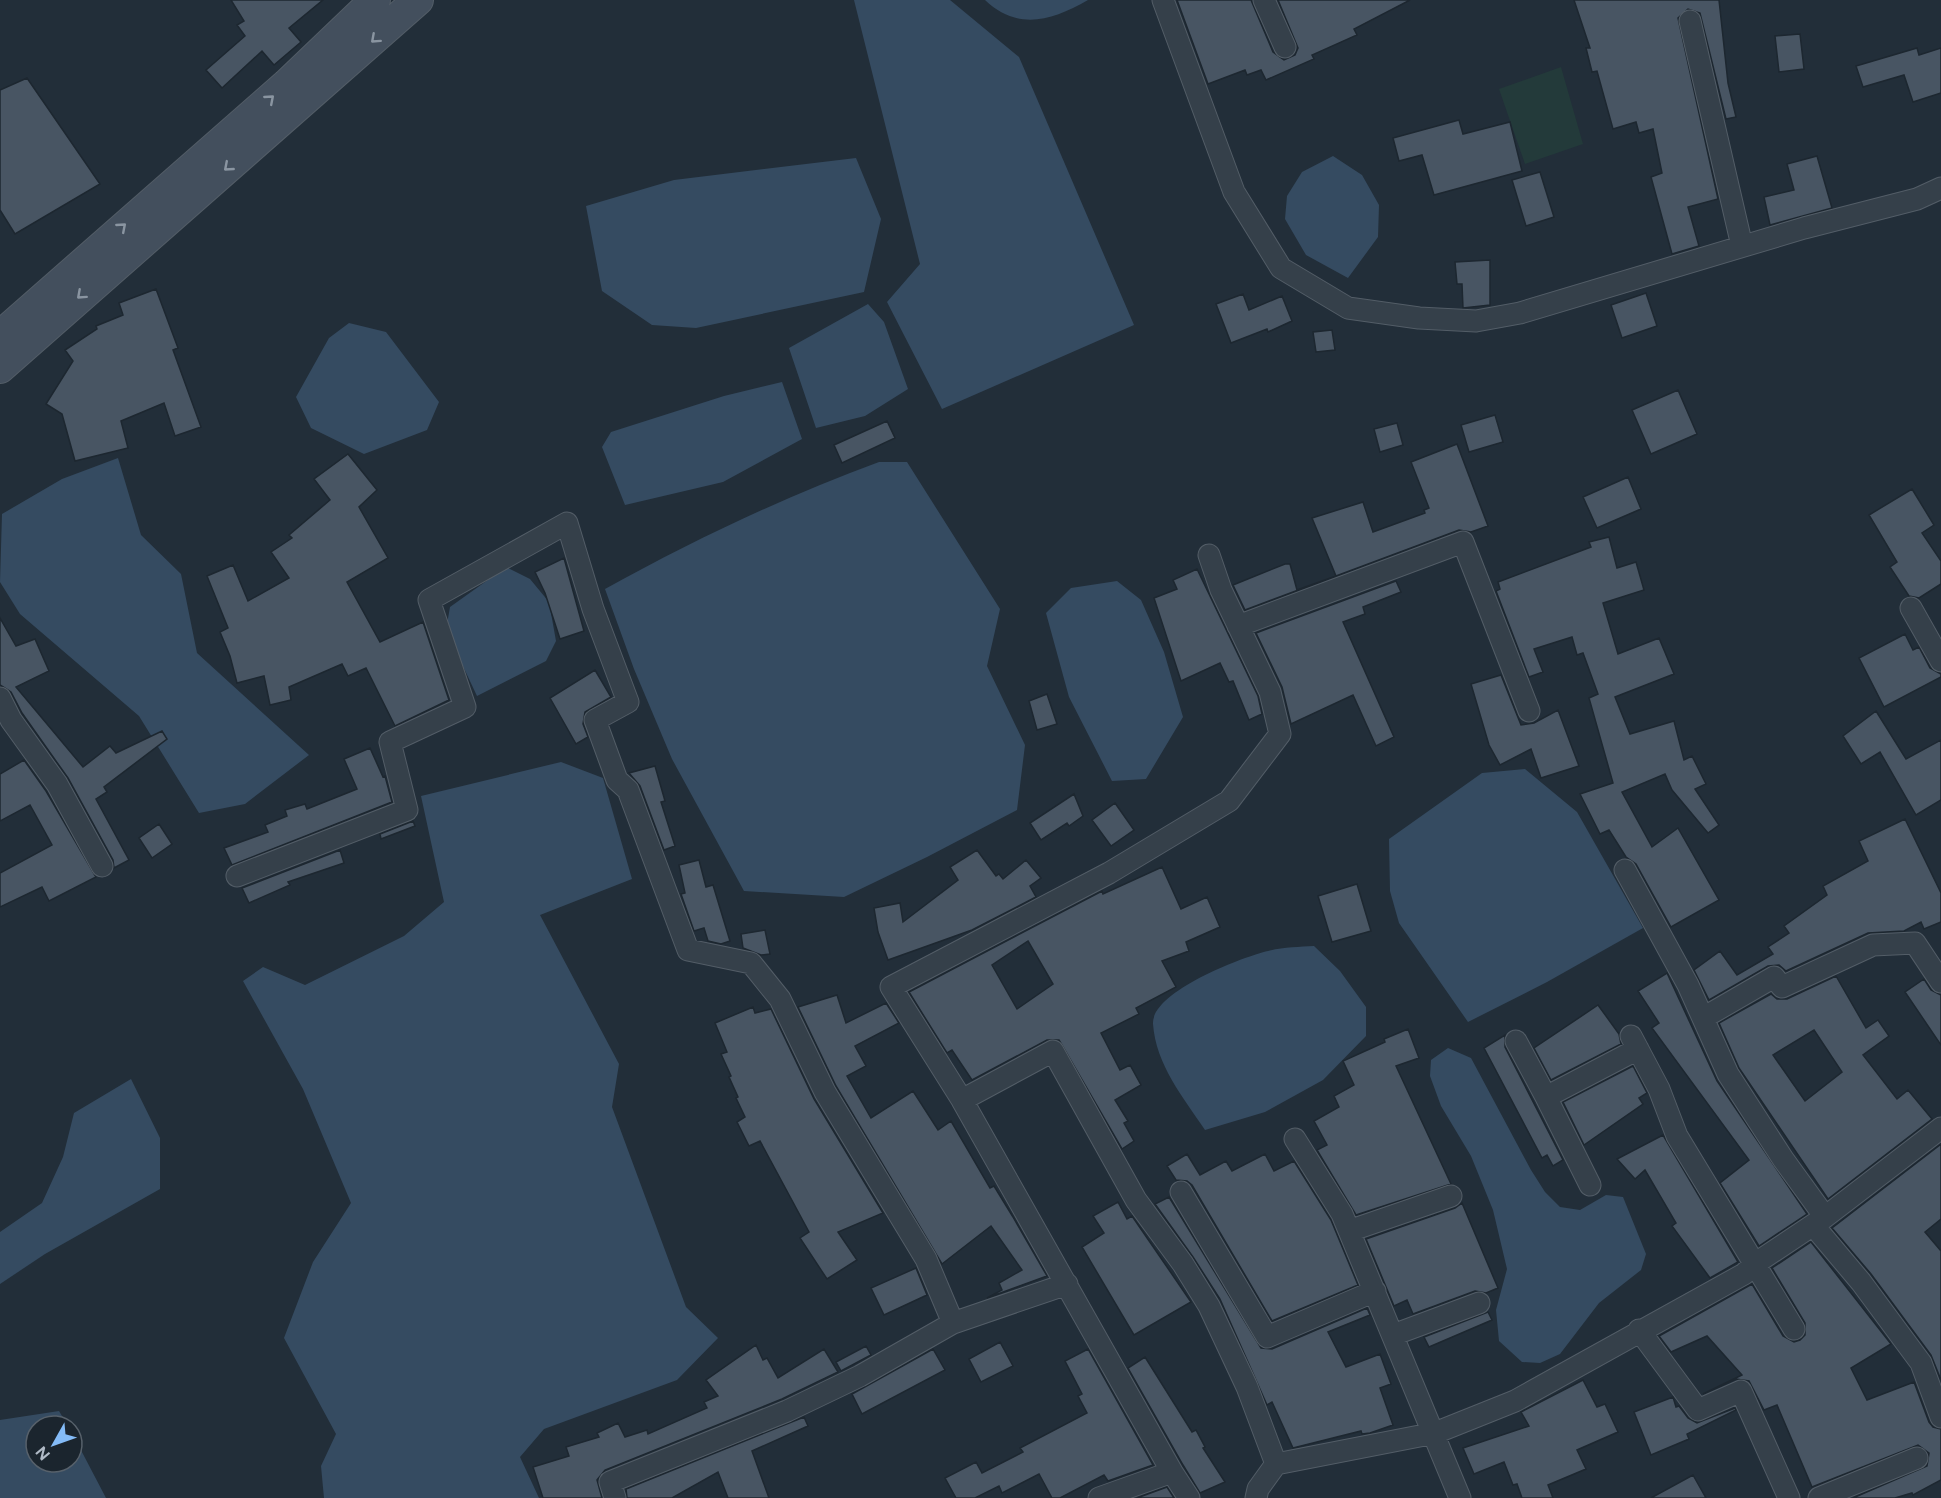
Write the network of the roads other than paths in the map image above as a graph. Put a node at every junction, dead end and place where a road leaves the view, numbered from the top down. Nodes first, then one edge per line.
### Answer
1 (375, 0) edge
2 (418, 0) edge
3 (1163, 0) edge
4 (1264, 0) edge
5 (1690, 21) dead end
6 (1285, 47) dead end
7 (1941, 188) edge
8 (1742, 246) junction
9 (0, 336) edge
10 (0, 368) edge
11 (1209, 555) dead end
12 (1911, 608) dead end
13 (1238, 626) junction
14 (1941, 661) edge
15 (0, 698) edge
16 (1529, 711) dead end
17 (102, 866) dead end
18 (1625, 870) dead end
19 (237, 876) dead end
20 (1941, 982) edge
21 (1703, 1018) junction
22 (1516, 1041) dead end
23 (1546, 1097) junction
24 (962, 1100) junction
25 (1941, 1128) edge
26 (1295, 1139) dead end
27 (1590, 1185) dead end
28 (1181, 1192) dead end
29 (1451, 1196) dead end
30 (1819, 1221) junction
31 (1349, 1231) junction
32 (1756, 1263) junction
33 (1067, 1284) junction
34 (1375, 1291) junction
35 (1479, 1303) dead end
36 (953, 1323) junction
37 (1794, 1329) dead end
38 (1639, 1330) junction
39 (1393, 1335) junction
40 (1941, 1417) edge
41 (1435, 1433) junction
42 (1917, 1458) dead end
43 (1276, 1464) junction
44 (1172, 1472) junction
45 (615, 1498) edge
46 (1099, 1498) edge
47 (1189, 1498) edge
48 (1256, 1498) edge
49 (1460, 1498) edge
50 (1789, 1498) edge
51 (1819, 1498) edge

9 -> 1 main road
2 -> 10 main road
3 - 8 street
4 - 6 street
5 - 8 street
7 - 8 street
11 - 13 street
12 - 14 street
13 - 16 street
13 - 24 street
15 - 17 street
18 - 21 street
19 - 36 street
20 - 21 street
21 - 30 street
22 - 23 street
23 - 27 street
23 - 32 street
24 - 33 street
24 - 43 street
25 - 30 street
26 - 31 street
28 - 34 street
29 - 31 street
30 - 32 street
30 - 40 street
31 - 34 street
32 - 37 street
32 - 38 street
33 - 36 street
33 - 44 street
34 - 39 street
35 - 39 street
36 - 45 street
38 - 41 street
38 - 50 street
39 - 41 street
41 - 43 street
41 - 49 street
42 - 51 street
43 - 48 street
44 - 46 street
44 - 47 street

